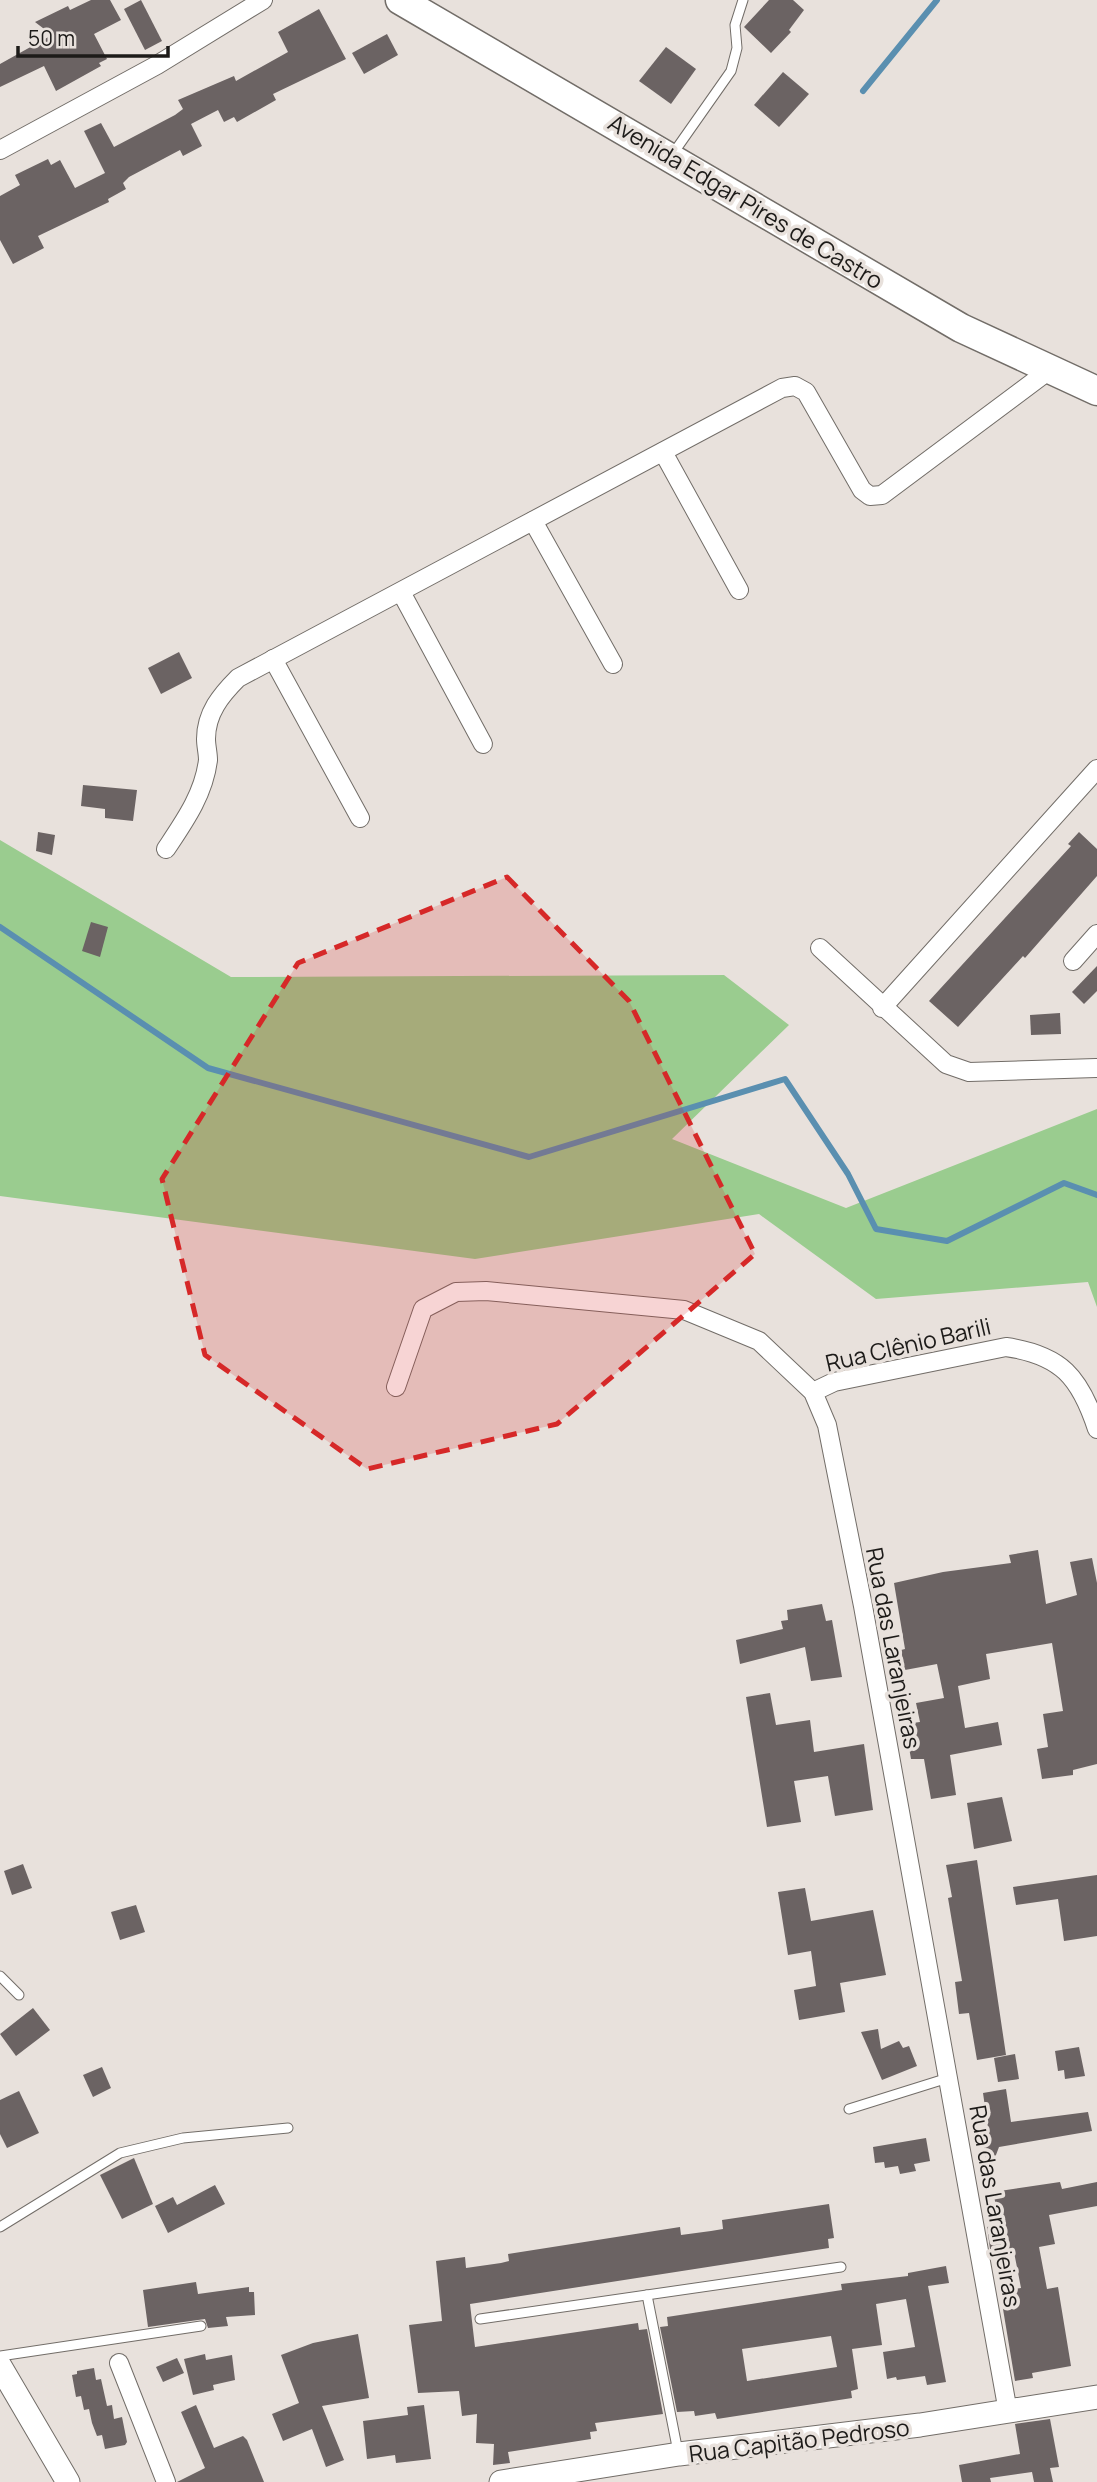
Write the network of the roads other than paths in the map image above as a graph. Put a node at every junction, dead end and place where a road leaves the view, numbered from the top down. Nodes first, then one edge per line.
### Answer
1 (263, 0) edge
2 (400, 0) edge
3 (743, 0) edge
4 (0, 150) edge
5 (671, 156) junction
6 (1048, 371) junction
7 (1097, 391) edge
8 (663, 452) junction
9 (533, 521) junction
10 (739, 590) dead end
11 (401, 592) junction
12 (273, 659) junction
13 (613, 664) dead end
14 (483, 744) dead end
15 (1097, 769) edge
16 (360, 818) dead end
17 (166, 849) dead end
18 (1097, 934) edge
19 (820, 948) dead end
20 (1073, 961) dead end
21 (882, 1008) junction
22 (1096, 1068) edge
23 (396, 1387) dead end
24 (813, 1392) junction
25 (1097, 1429) edge
26 (0, 1976) edge
27 (19, 1994) dead end
28 (948, 2078) junction
29 (849, 2109) dead end
30 (288, 2129) dead end
31 (0, 2227) edge
32 (841, 2267) dead end
33 (647, 2295) junction
34 (480, 2319) dead end
35 (201, 2326) dead end
36 (0, 2356) edge
37 (119, 2363) dead end
38 (0, 2367) edge
39 (1097, 2397) edge
40 (1008, 2412) junction
41 (679, 2454) junction
42 (68, 2482) edge
43 (166, 2482) edge
44 (501, 2482) edge

1 - 4 street
2 - 5 main road, Avenida Edgar Pires de Castro
3 - 5 lane
5 - 6 main road, Avenida Edgar Pires de Castro
6 - 7 main road, Avenida Edgar Pires de Castro
6 - 8 street
8 - 9 street
8 - 10 street
9 - 11 street
9 - 13 street
11 - 12 street
11 - 14 street
12 - 16 street
12 - 17 street
15 - 21 street
18 - 20 street
19 - 21 street
21 - 22 street
23 - 24 street, Rua das Laranjeiras
24 - 25 street, Rua Clênio Barili
24 - 28 street, Rua das Laranjeiras
26 - 27 lane
28 - 29 lane
28 - 40 street, Rua das Laranjeiras
30 - 31 lane
32 - 33 lane
33 - 34 lane
33 - 41 lane
35 - 36 lane
37 - 43 street
38 - 42 street
39 - 40 street, Rua Capitão Pedroso
40 - 41 street, Rua Capitão Pedroso
41 - 44 street, Rua Capitão Pedroso

